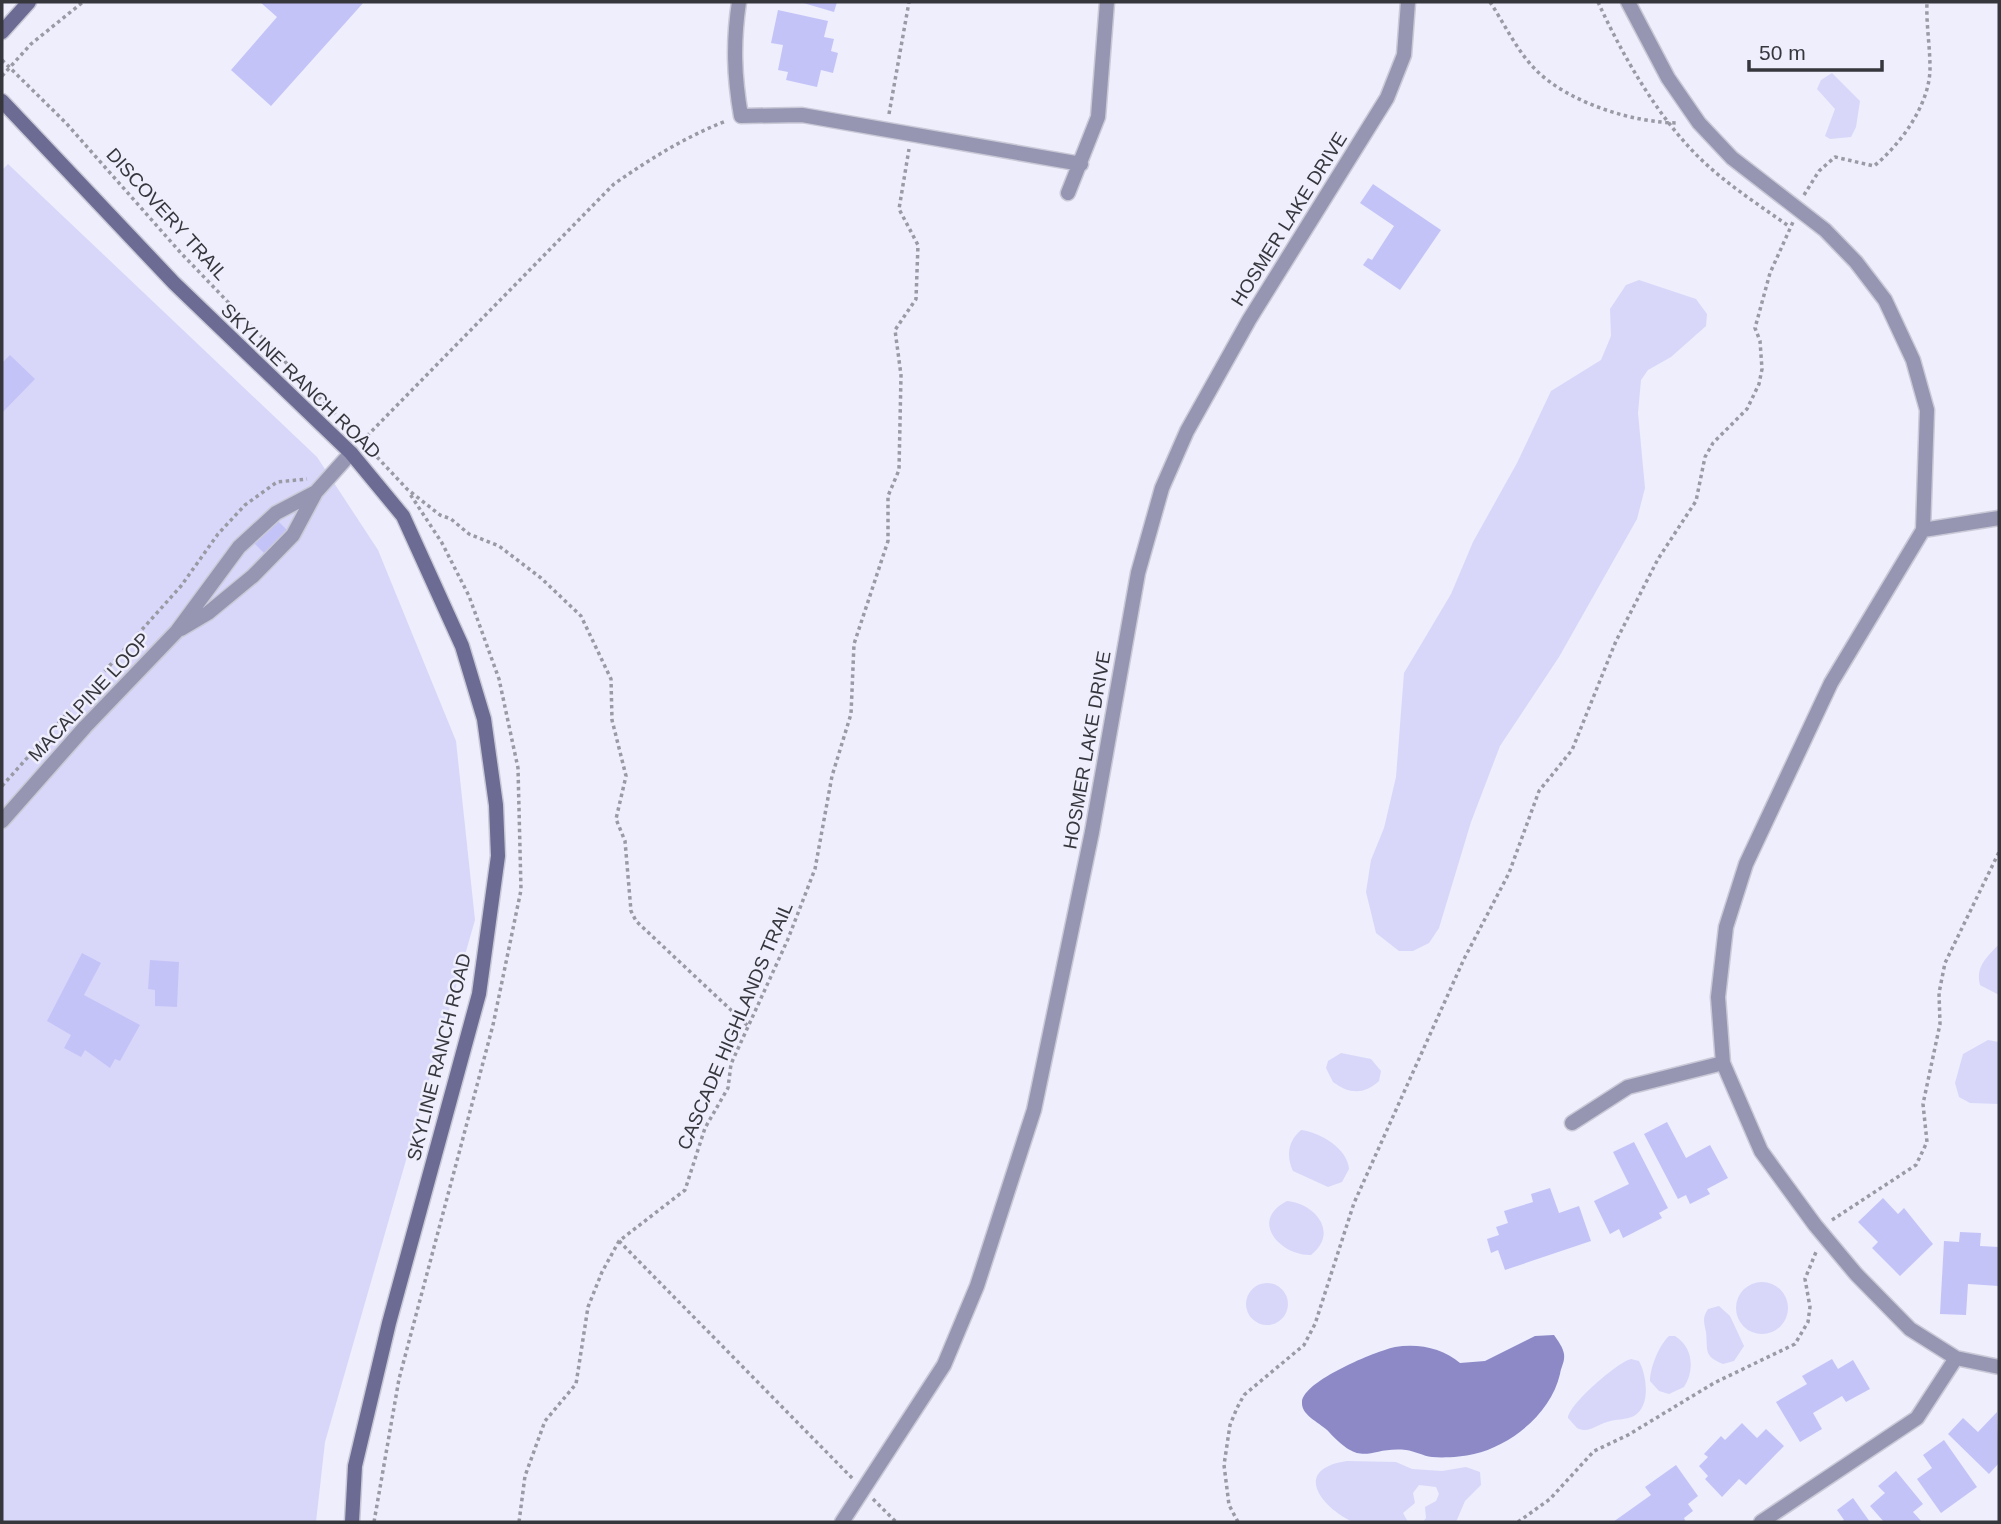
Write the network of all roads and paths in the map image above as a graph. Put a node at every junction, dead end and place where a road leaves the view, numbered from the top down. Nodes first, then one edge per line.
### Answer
1 (29, 2) edge
2 (83, 2) edge
3 (739, 2) edge
4 (909, 2) edge
5 (1107, 2) edge
6 (1408, 2) edge
7 (1490, 2) edge
8 (1628, 2) edge
9 (1927, 2) edge
10 (2, 32) edge
11 (2, 60) edge
12 (10, 68) junction
13 (2, 76) edge
14 (2, 101) edge
15 (741, 116) junction
16 (1699, 123) junction
17 (886, 130) junction
18 (912, 133) junction
19 (1081, 164) junction
20 (1069, 193) dead end
21 (1797, 211) junction
22 (343, 422) dead end
23 (353, 431) dead end
24 (362, 441) junction
25 (351, 453) junction
26 (319, 489) junction
27 (1999, 518) edge
28 (1923, 530) junction
29 (177, 631) junction
30 (2, 786) edge
31 (2, 821) edge
32 (748, 1026) junction
33 (1723, 1063) junction
34 (1572, 1123) dead end
35 (619, 1241) junction
36 (1955, 1358) junction
37 (1999, 1367) edge
38 (864, 1490) junction
39 (352, 1522) edge
40 (519, 1522) edge
41 (842, 1522) edge
42 (896, 1522) edge
43 (1238, 1522) edge
44 (1761, 1522) edge

1 - 10 street
2 - 12 path
3 - 15 street
4 - 17 path
5 - 19 street
6 - 38 street, HOSMER LAKE DRIVE
7 - 16 path
8 - 16 street
9 - 21 path
11 - 12 path, DISCOVERY TRAIL
12 - 13 path
12 - 22 path, DISCOVERY TRAIL
14 - 25 street, SKYLINE RANCH ROAD
15 - 17 street
15 - 24 path
16 - 21 street
17 - 18 street
18 - 19 street
18 - 32 path, CASCADE HIGHLANDS TRAIL
19 - 20 street
21 - 28 street
21 - 43 path
23 - 24 path
24 - 25 path
24 - 32 path
25 - 26 street
25 - 39 street, SKYLINE RANCH ROAD
26 - 29 street, MACALPINE LOOP
26 - 29 street, MACALPINE LOOP
26 - 30 path
27 - 28 street
28 - 33 street
29 - 31 street, MACALPINE LOOP
32 - 35 path, CASCADE HIGHLANDS TRAIL
33 - 34 street
33 - 36 street
35 - 38 path
35 - 40 path, CASCADE HIGHLANDS TRAIL
36 - 37 street
36 - 44 street
38 - 41 street, HOSMER LAKE DRIVE
38 - 42 path

